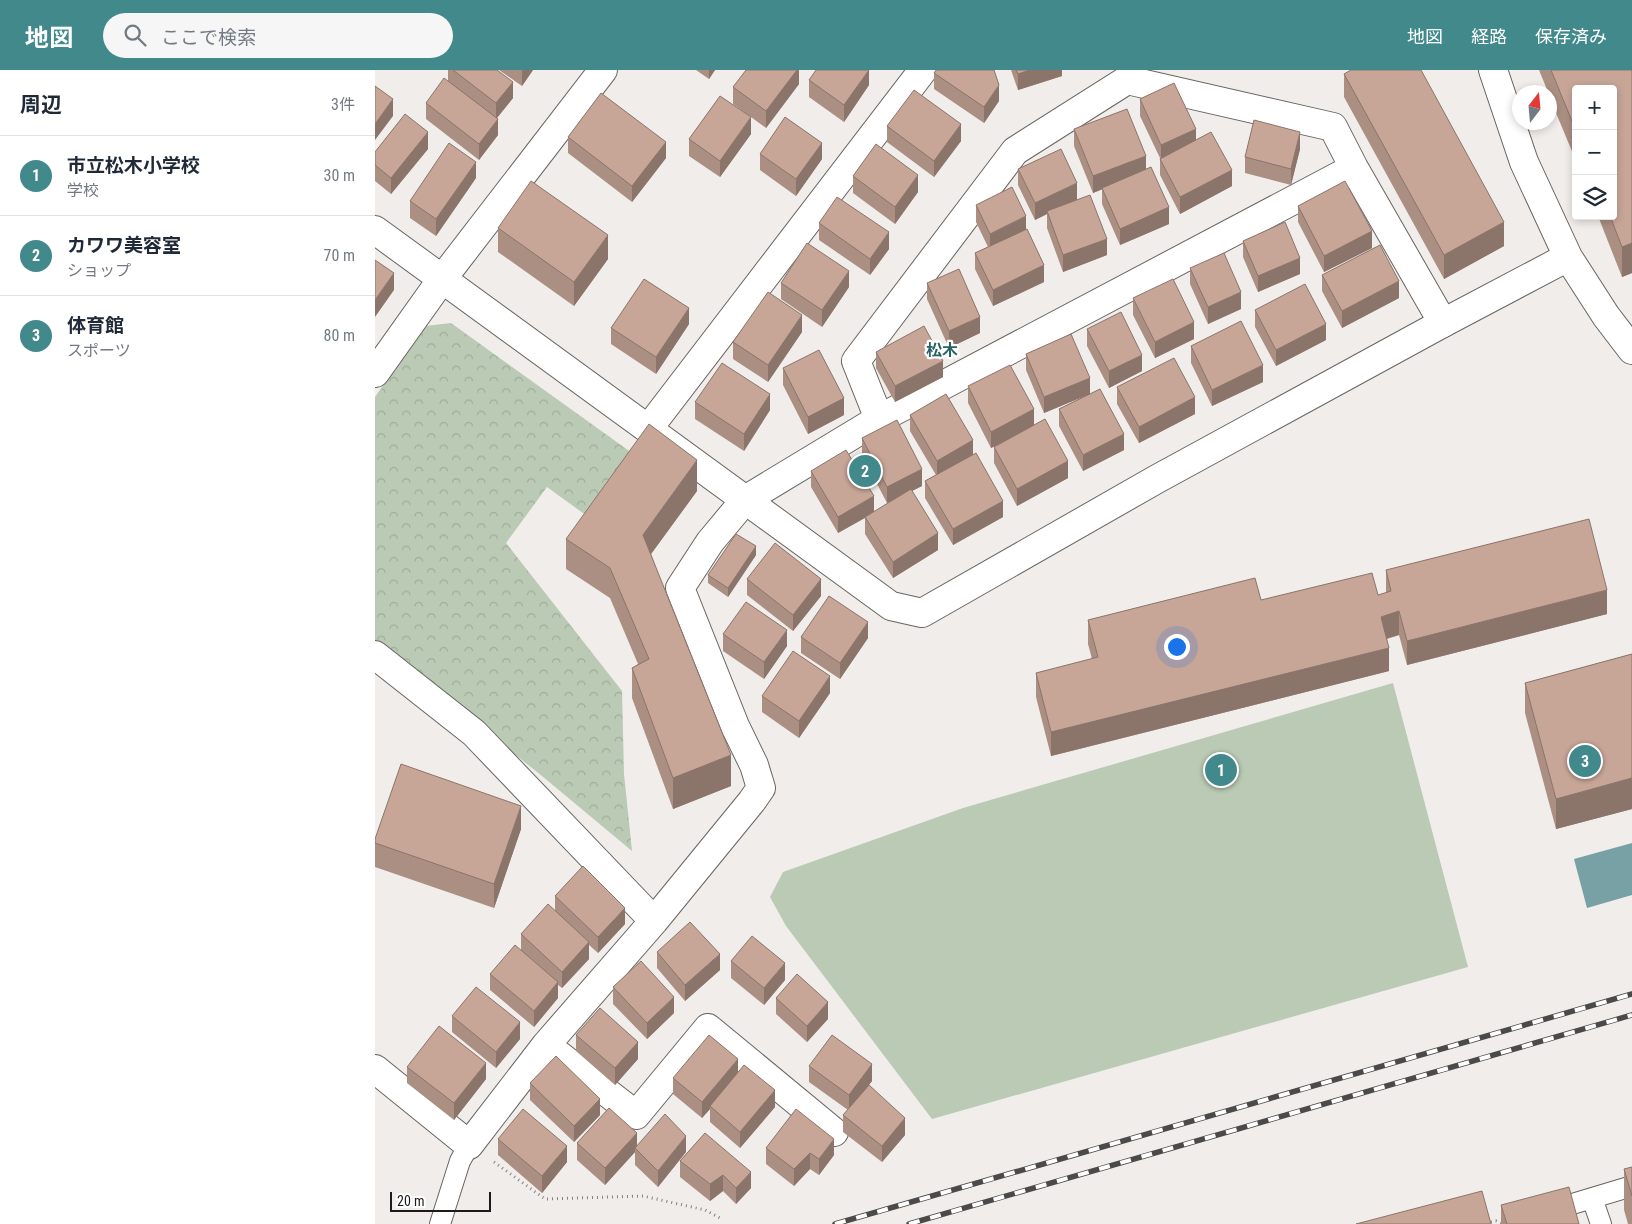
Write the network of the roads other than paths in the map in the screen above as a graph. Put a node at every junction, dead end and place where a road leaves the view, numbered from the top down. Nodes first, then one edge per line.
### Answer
1 (603, 70) edge
2 (923, 70) edge
3 (1493, 70) edge
4 (1354, 168) junction
5 (375, 230) edge
6 (1568, 257) junction
7 (442, 279) junction
8 (1443, 323) junction
9 (1632, 350) edge
10 (375, 373) edge
11 (879, 419) junction
12 (648, 429) junction
13 (745, 500) junction
14 (375, 654) edge
15 (654, 921) junction
16 (546, 1045) junction
17 (375, 1069) edge
18 (834, 1132) dead end
19 (469, 1144) junction
20 (1632, 1186) edge
21 (1592, 1198) junction
22 (440, 1224) edge
23 (1503, 1224) edge
24 (1601, 1224) edge

1 - 7 street
2 - 12 street
3 - 6 street
4 - 8 street
4 - 11 street
4 - 11 street
5 - 7 street
6 - 8 street
6 - 9 street
7 - 10 street
7 - 12 street
8 - 13 street
11 - 13 street
12 - 13 street
13 - 15 street
14 - 15 street
15 - 16 street
16 - 18 street
16 - 19 street
17 - 19 street
19 - 22 lane
20 - 21 lane
21 - 23 lane
21 - 24 lane

